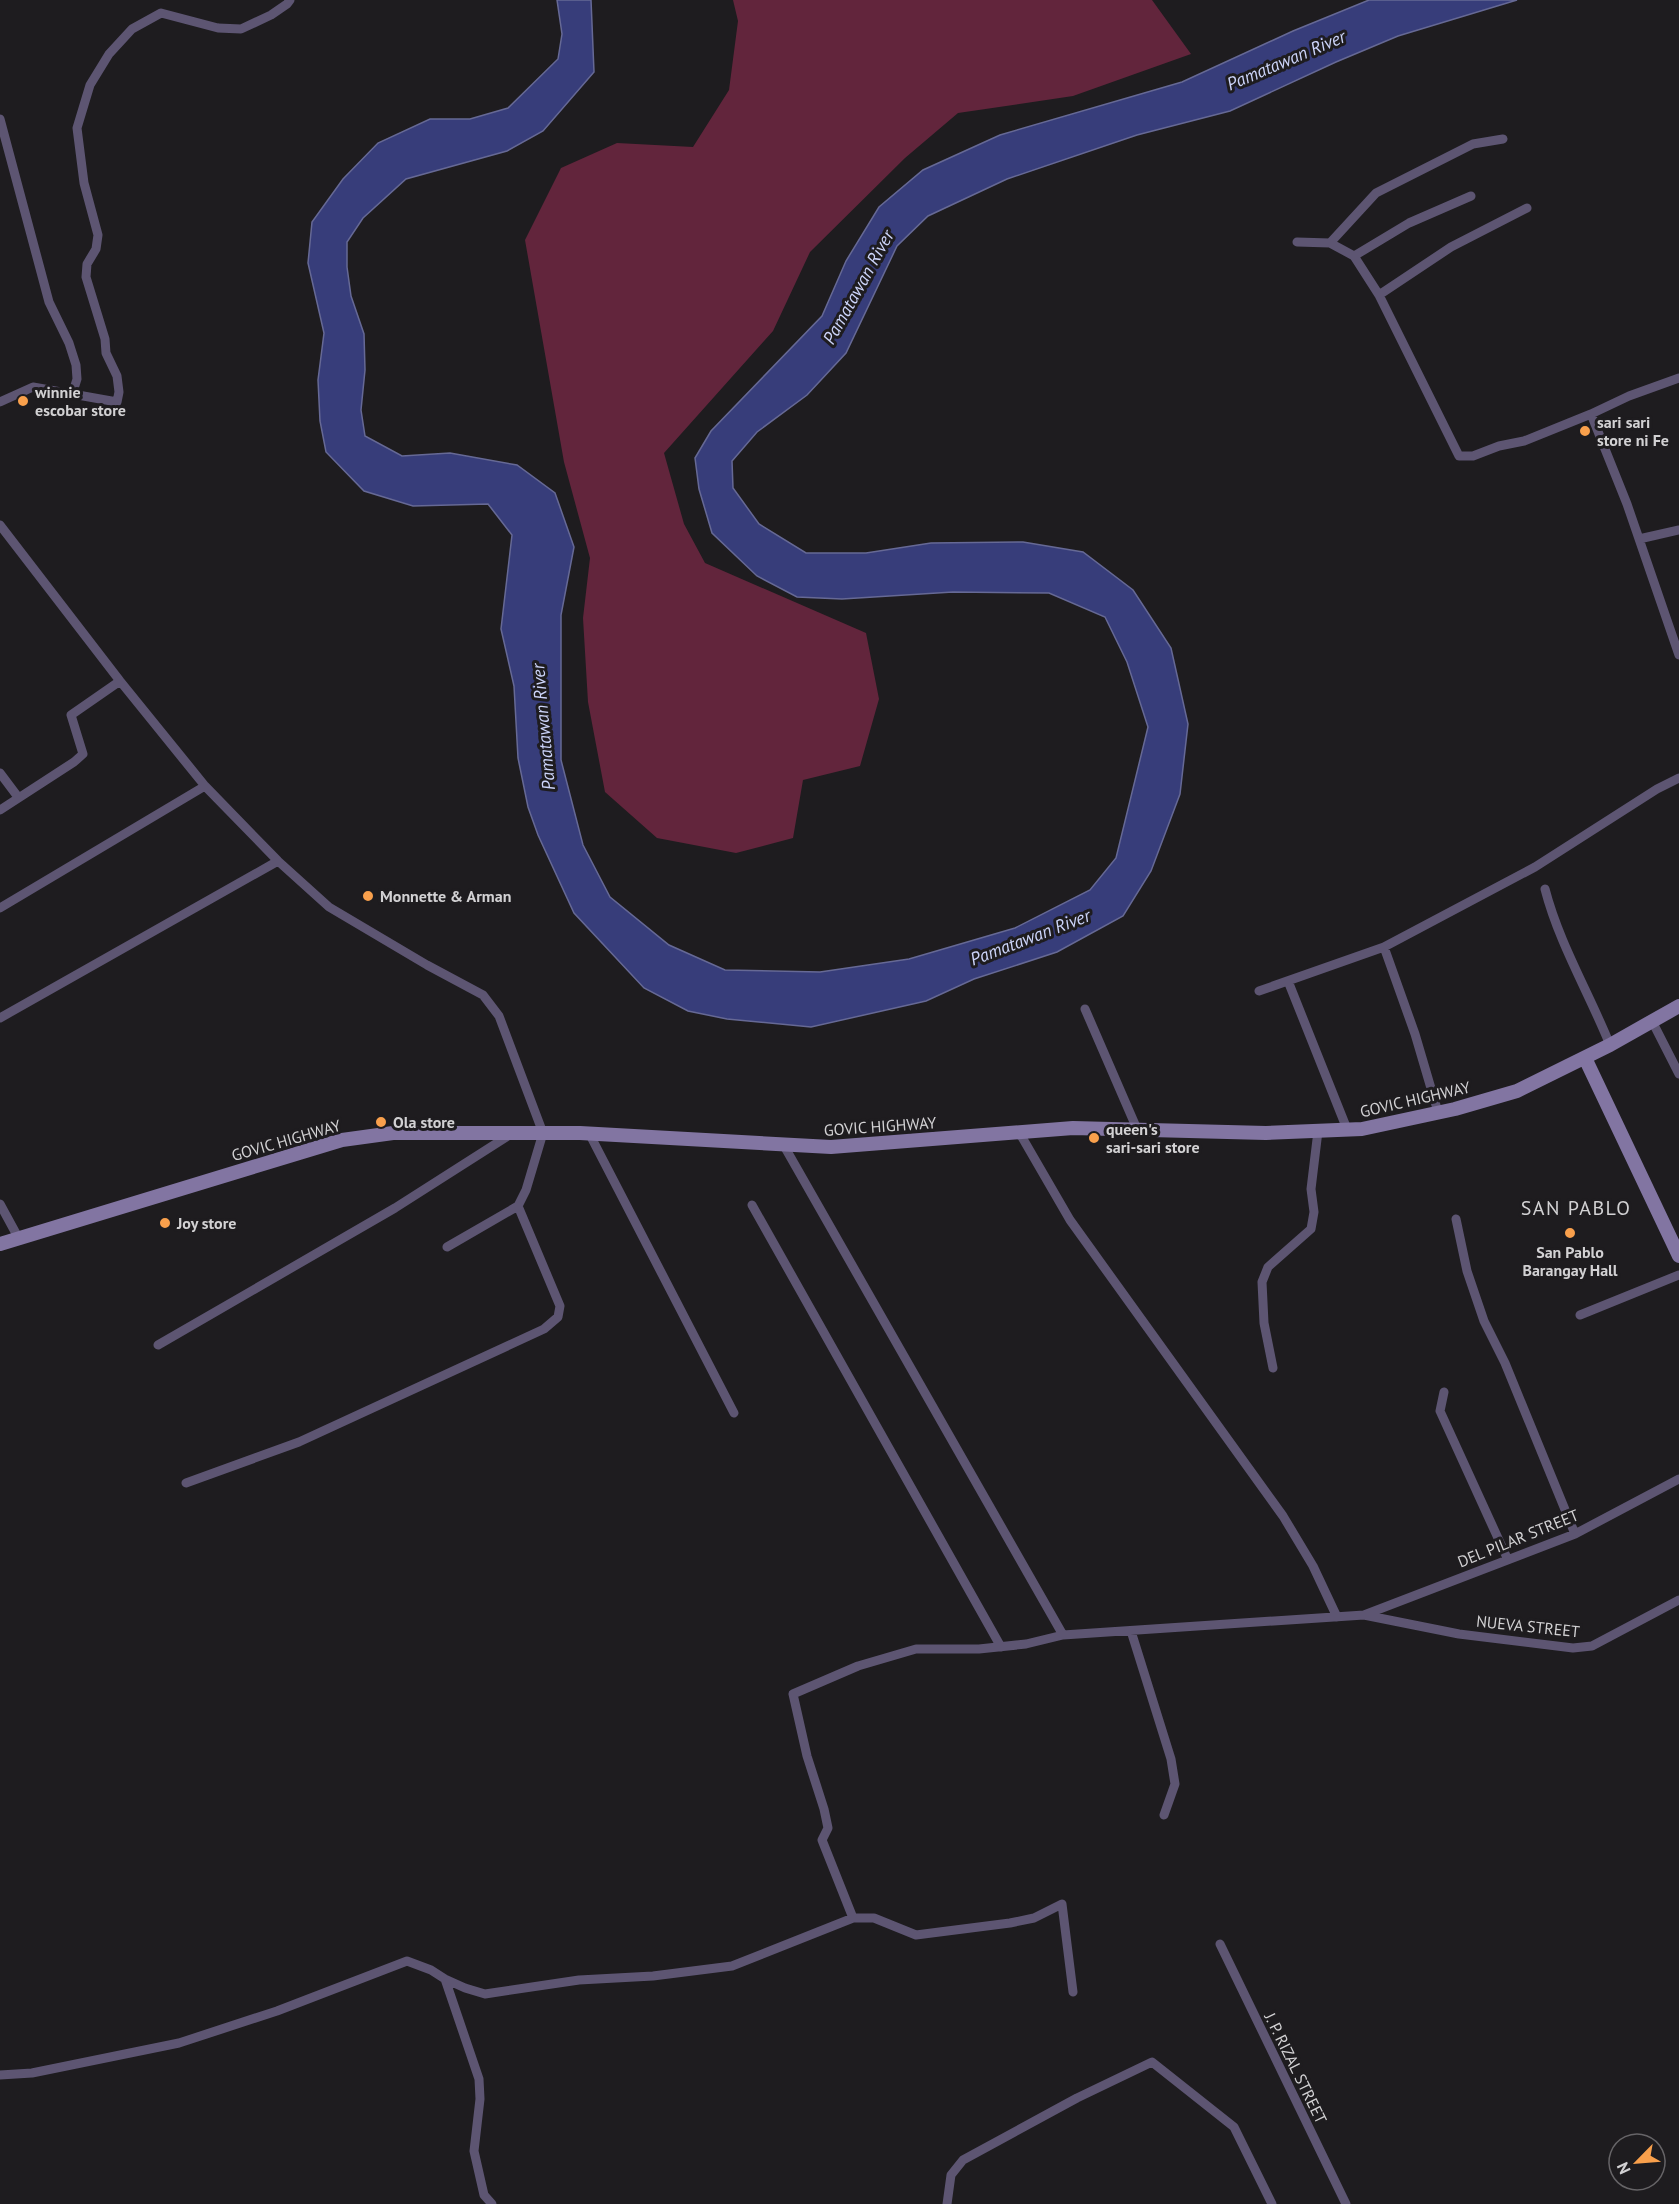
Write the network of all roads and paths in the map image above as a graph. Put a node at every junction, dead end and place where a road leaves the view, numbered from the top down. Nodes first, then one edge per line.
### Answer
1 (290, 0) edge
2 (0, 119) edge
3 (1503, 139) dead end
4 (1471, 196) dead end
5 (1527, 208) dead end
6 (1297, 242) dead end
7 (1330, 243) junction
8 (1354, 256) junction
9 (1379, 295) junction
10 (1679, 378) edge
11 (72, 395) junction
12 (0, 402) edge
13 (1592, 414) junction
14 (0, 525) edge
15 (1679, 530) edge
16 (1639, 539) junction
17 (1679, 656) edge
18 (120, 681) junction
19 (0, 773) edge
20 (1679, 778) edge
21 (205, 786) junction
22 (18, 797) junction
23 (0, 810) edge
24 (278, 861) junction
25 (1545, 889) dead end
26 (0, 908) edge
27 (1384, 947) junction
28 (1288, 981) junction
29 (1259, 991) dead end
30 (1679, 1006) edge
31 (1085, 1009) dead end
32 (0, 1018) edge
33 (1652, 1021) junction
34 (1610, 1045) junction
35 (1585, 1058) junction
36 (1679, 1074) edge
37 (1438, 1112) junction
38 (1137, 1130) junction
39 (1347, 1130) junction
40 (1318, 1131) junction
41 (514, 1132) junction
42 (1019, 1132) junction
43 (543, 1133) junction
44 (589, 1133) junction
45 (783, 1144) junction
46 (0, 1204) edge
47 (752, 1205) dead end
48 (518, 1206) junction
49 (1456, 1219) dead end
50 (19, 1239) junction
51 (0, 1244) edge
52 (447, 1247) dead end
53 (1679, 1256) edge
54 (1679, 1275) edge
55 (1580, 1315) dead end
56 (158, 1345) dead end
57 (1273, 1368) dead end
58 (1444, 1392) dead end
59 (734, 1413) dead end
60 (1679, 1479) edge
61 (186, 1483) dead end
62 (1575, 1534) junction
63 (1508, 1560) junction
64 (1679, 1600) edge
65 (1364, 1615) junction
66 (1337, 1617) junction
67 (1131, 1631) junction
68 (1063, 1635) junction
69 (1001, 1647) junction
70 (1164, 1815) dead end
71 (853, 1918) junction
72 (1220, 1944) dead end
73 (445, 1979) junction
74 (1073, 1992) dead end
75 (0, 2075) edge
76 (492, 2204) edge
77 (947, 2204) edge
78 (1272, 2204) edge
79 (1346, 2204) edge

1 - 11 street
2 - 11 street
3 - 7 street
4 - 8 street
5 - 9 street
6 - 7 street
7 - 8 street
8 - 9 street
9 - 13 street
10 - 13 street
11 - 12 street
13 - 16 street
14 - 18 street
15 - 16 street
16 - 17 street
18 - 21 street
18 - 22 street
19 - 22 street
20 - 27 street
21 - 24 street
21 - 26 street
22 - 23 street
24 - 32 street
24 - 43 street
25 - 34 street
27 - 28 street
27 - 37 street
28 - 29 street
28 - 39 street
30 - 33 main road, GOVIC HIGHWAY
31 - 38 street
33 - 34 main road, GOVIC HIGHWAY
33 - 36 street
34 - 35 main road, GOVIC HIGHWAY
35 - 37 main road, GOVIC HIGHWAY
35 - 53 main road
37 - 39 main road, GOVIC HIGHWAY
38 - 40 main road, GOVIC HIGHWAY
38 - 42 main road, GOVIC HIGHWAY
39 - 40 main road, GOVIC HIGHWAY
40 - 57 street
41 - 43 main road, GOVIC HIGHWAY
41 - 50 main road, GOVIC HIGHWAY
41 - 56 street
42 - 45 main road, GOVIC HIGHWAY
42 - 66 street
43 - 44 main road, GOVIC HIGHWAY
43 - 48 street
44 - 45 main road, GOVIC HIGHWAY
44 - 59 street
45 - 68 street
46 - 50 street
47 - 69 street
48 - 52 street
48 - 61 street
49 - 62 street
50 - 51 main road, GOVIC HIGHWAY
54 - 55 street
58 - 63 street
60 - 62 street, DEL PILAR STREET
62 - 63 street, DEL PILAR STREET
63 - 65 street, DEL PILAR STREET
64 - 65 street, NUEVA STREET
65 - 66 street
66 - 67 street
67 - 68 street
67 - 70 street
68 - 69 street
69 - 71 street
71 - 73 street
71 - 74 street
72 - 79 street, J. P. RIZAL STREET
73 - 75 street
73 - 76 street
77 - 78 street

